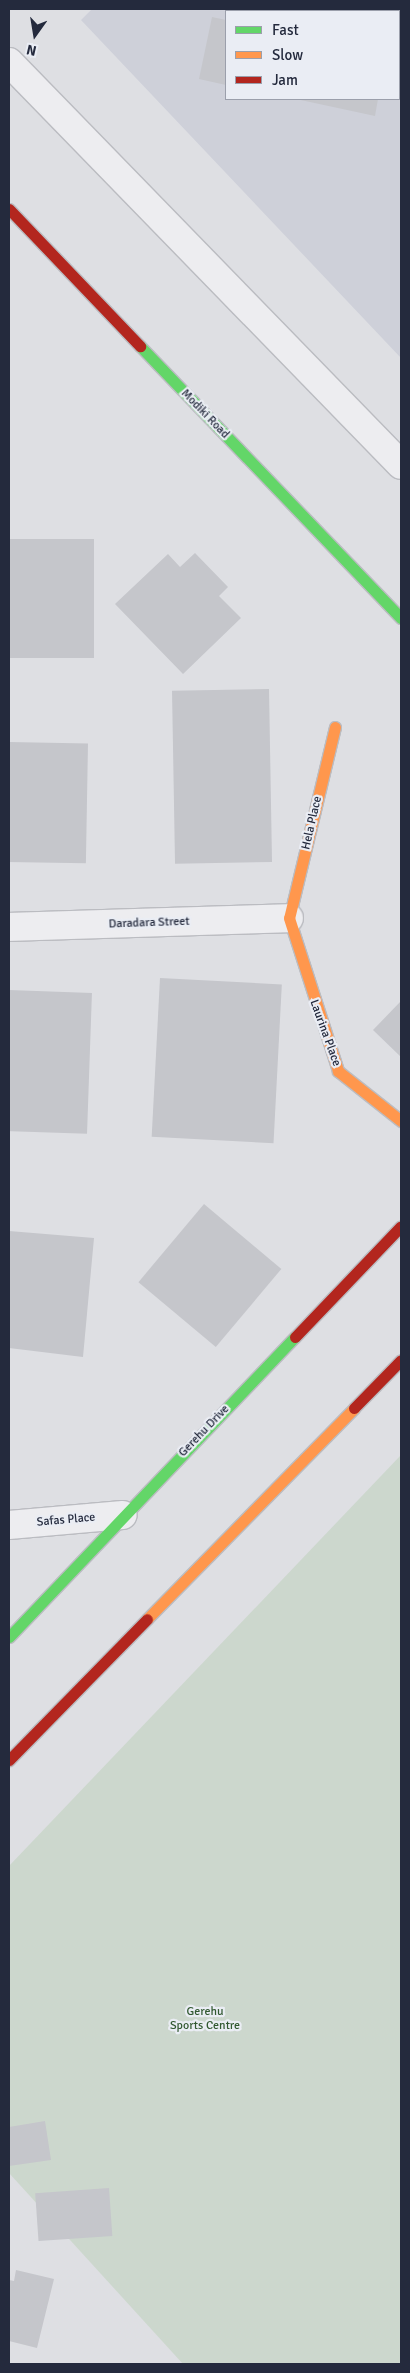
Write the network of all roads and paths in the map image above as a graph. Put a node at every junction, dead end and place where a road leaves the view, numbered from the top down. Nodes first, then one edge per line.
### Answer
1 (9, 62) edge
2 (9, 209) edge
3 (401, 465) edge
4 (401, 618) edge
5 (334, 727) dead end
6 (289, 918) junction
7 (9, 927) edge
8 (401, 1121) edge
9 (401, 1226) edge
10 (401, 1360) edge
11 (124, 1515) junction
12 (9, 1525) edge
13 (9, 1637) edge
14 (9, 1760) edge

1 - 3 street
2 - 4 street, Modiki Road
5 - 6 street, Hela Place
6 - 7 street, Daradara Street
6 - 8 street, Laurina Place
9 - 11 street, Gerehu Drive
10 - 14 street
11 - 12 street, Safas Place
11 - 13 street, Gerehu Drive

